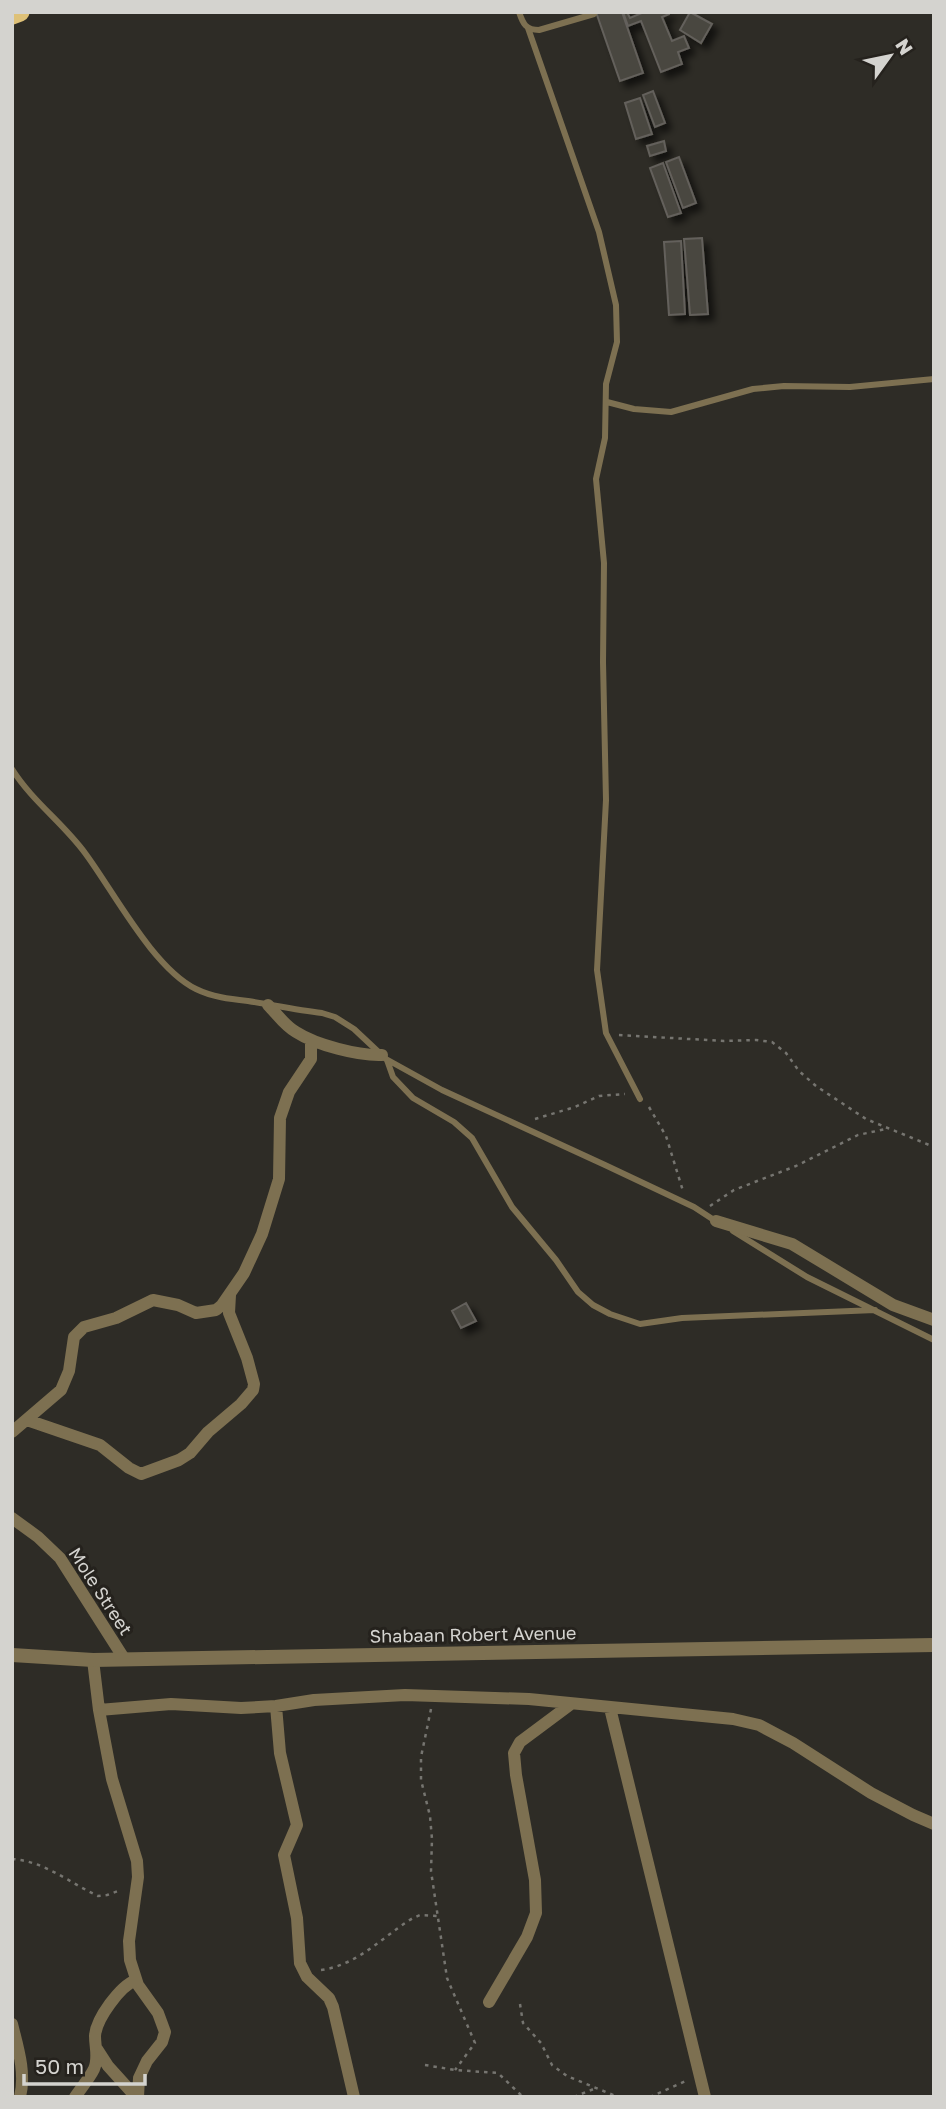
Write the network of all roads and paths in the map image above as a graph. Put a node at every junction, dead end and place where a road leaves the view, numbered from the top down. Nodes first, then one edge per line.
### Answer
1 (20, 12) edge
2 (519, 12) edge
3 (594, 14) edge
4 (12, 15) edge
5 (528, 28) junction
6 (934, 379) edge
7 (607, 402) junction
8 (12, 769) edge
9 (268, 1005) junction
10 (606, 1033) junction
11 (311, 1040) junction
12 (384, 1057) junction
13 (640, 1099) junction
14 (518, 1124) junction
15 (887, 1129) junction
16 (934, 1147) edge
17 (687, 1204) junction
18 (702, 1213) junction
19 (716, 1221) junction
20 (230, 1293) junction
21 (877, 1310) junction
22 (934, 1320) edge
23 (934, 1340) edge
24 (27, 1420) junction
25 (12, 1432) edge
26 (12, 1518) edge
27 (934, 1645) edge
28 (12, 1655) edge
29 (93, 1660) junction
30 (125, 1660) junction
31 (434, 1696) junction
32 (571, 1703) junction
33 (276, 1706) junction
34 (610, 1708) junction
35 (99, 1710) junction
36 (934, 1824) edge
37 (12, 1859) edge
38 (137, 1884) junction
39 (438, 1916) junction
40 (302, 1970) junction
41 (136, 1980) junction
42 (489, 2002) dead end
43 (520, 2004) dead end
44 (12, 2024) edge
45 (96, 2048) junction
46 (425, 2065) dead end
47 (455, 2070) junction
48 (701, 2075) junction
49 (596, 2088) junction
50 (20, 2097) edge
51 (75, 2097) edge
52 (137, 2097) edge
53 (354, 2097) edge
54 (523, 2097) edge
55 (573, 2097) edge
56 (618, 2097) edge
57 (650, 2097) edge
58 (705, 2097) edge

1 - 4 highway
2 - 5 lane
3 - 5 lane
5 - 7 lane
6 - 7 lane
7 - 10 lane
8 - 9 lane
9 - 11 street
9 - 12 lane
10 - 13 lane
10 - 15 path
11 - 12 street
11 - 20 street
12 - 14 lane
12 - 21 lane
13 - 14 path
13 - 17 path
14 - 17 lane
15 - 16 path
15 - 18 path
17 - 18 lane
18 - 19 lane
19 - 21 lane
19 - 22 street
20 - 24 street
20 - 24 street
21 - 23 lane
24 - 25 street
26 - 30 street, Mole Street
27 - 30 street, Shabaan Robert Avenue
28 - 29 street, Shabaan Robert Avenue
29 - 30 street, Shabaan Robert Avenue
29 - 35 street
31 - 32 street
31 - 33 street
31 - 39 path
32 - 34 street
32 - 42 street
33 - 35 street
33 - 40 street
34 - 36 street
34 - 48 street
35 - 38 street
37 - 38 path
38 - 41 street
39 - 40 path
39 - 47 path
40 - 53 street
41 - 45 street
41 - 52 street
43 - 49 path
44 - 50 street
45 - 51 street
45 - 52 street
46 - 47 path
47 - 54 path
48 - 57 path
48 - 58 street
49 - 55 path
49 - 56 path

